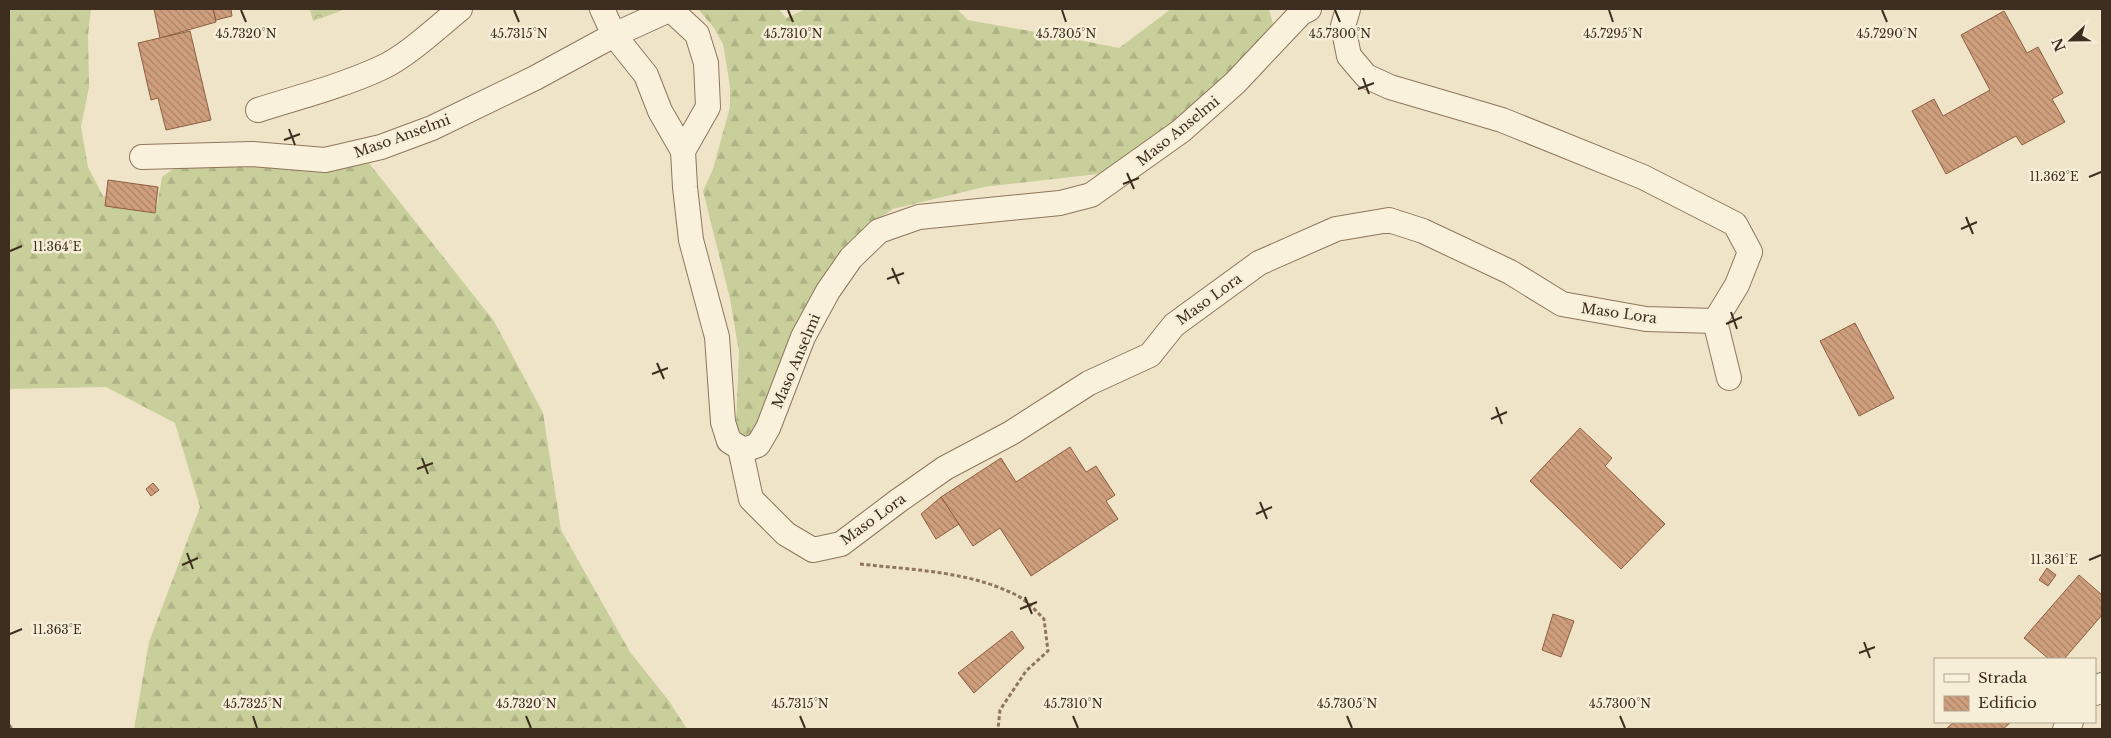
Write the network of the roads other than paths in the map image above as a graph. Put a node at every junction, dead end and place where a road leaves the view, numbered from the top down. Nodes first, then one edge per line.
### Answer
1 (460, 9) edge
2 (602, 9) edge
3 (670, 9) edge
4 (1309, 9) edge
5 (1348, 9) edge
6 (614, 35) junction
7 (258, 110) dead end
8 (683, 151) junction
9 (142, 157) dead end
10 (1715, 321) junction
11 (1729, 378) dead end
12 (740, 448) junction

1 - 7 street
2 - 6 street
3 - 6 street, Maso Anselmi
3 - 8 street, Maso Anselmi
4 - 12 street, Maso Anselmi
5 - 10 street
6 - 8 street
6 - 9 street, Maso Anselmi
8 - 12 street
10 - 11 street
10 - 12 street, Maso Lora

